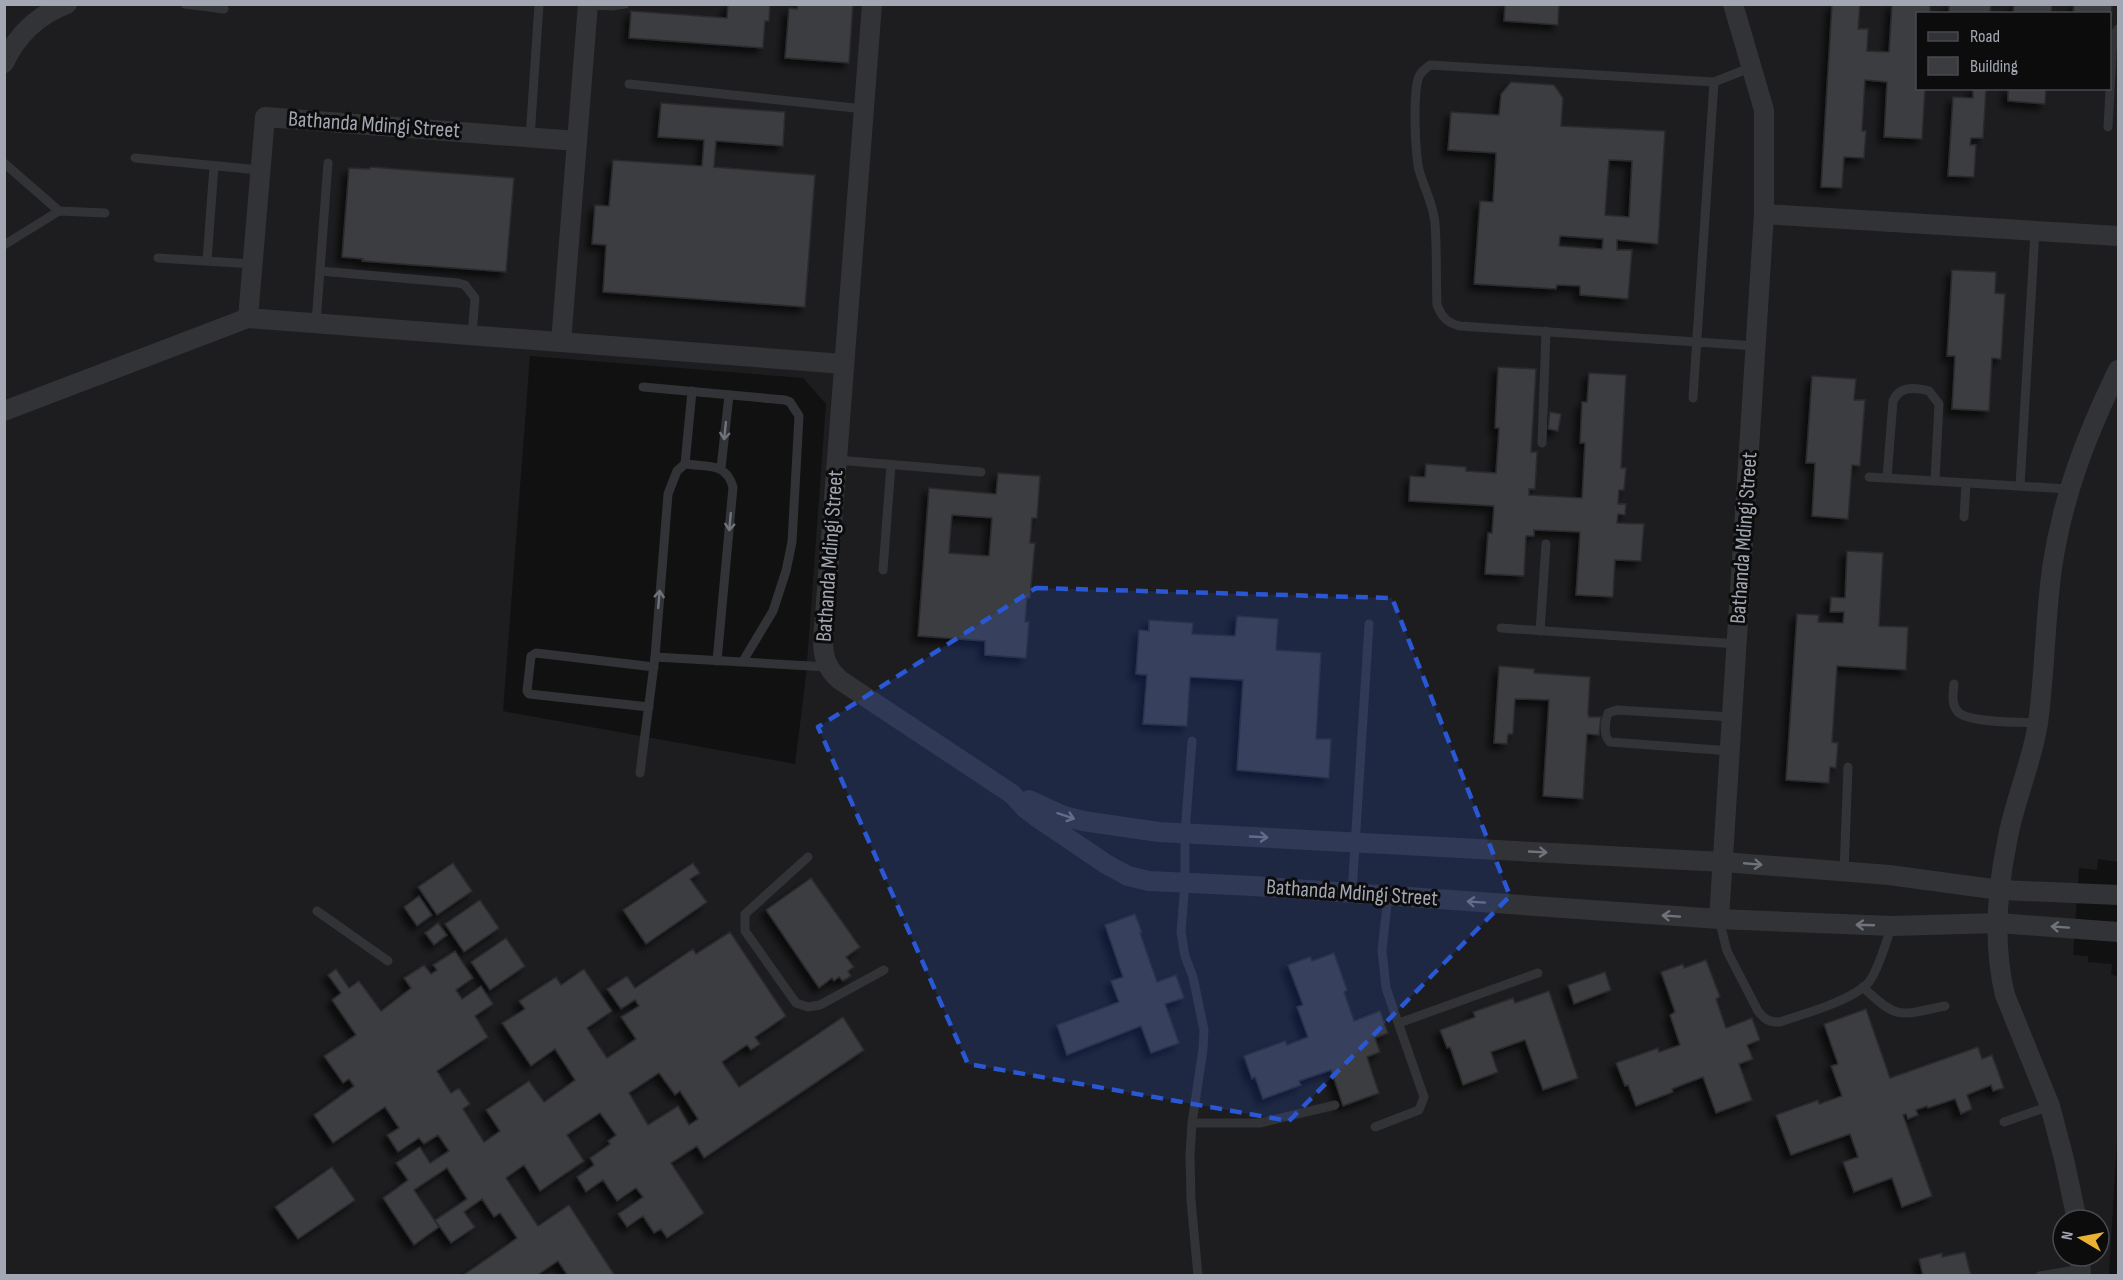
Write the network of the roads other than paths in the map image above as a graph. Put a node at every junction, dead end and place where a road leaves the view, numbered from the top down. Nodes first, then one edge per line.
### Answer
1 (67, 4) edge
2 (185, 4) edge
3 (539, 4) edge
4 (588, 4) edge
5 (625, 4) edge
6 (872, 4) edge
7 (1733, 4) edge
8 (224, 9) dead end
9 (2118, 29) edge
10 (4, 63) edge
11 (1752, 67) junction
12 (2111, 72) edge
13 (1714, 82) junction
14 (629, 84) dead end
15 (2110, 90) edge
16 (864, 109) junction
17 (2108, 127) dead end
18 (530, 138) junction
19 (577, 141) junction
20 (135, 158) dead end
21 (4, 163) edge
22 (328, 163) dead end
23 (214, 166) junction
24 (260, 170) junction
25 (59, 211) junction
26 (105, 213) dead end
27 (1764, 214) junction
28 (2035, 231) junction
29 (2118, 236) edge
30 (4, 245) edge
31 (158, 258) dead end
32 (207, 261) junction
33 (253, 264) junction
34 (320, 271) junction
35 (248, 318) junction
36 (316, 323) junction
37 (1546, 331) junction
38 (472, 335) junction
39 (561, 342) junction
40 (1697, 342) junction
41 (1756, 346) junction
42 (844, 364) junction
43 (2118, 370) edge
44 (643, 387) dead end
45 (692, 391) junction
46 (729, 394) junction
47 (1693, 398) dead end
48 (4, 411) edge
49 (1542, 444) dead end
50 (837, 460) junction
51 (685, 464) junction
52 (891, 465) junction
53 (721, 468) junction
54 (981, 472) dead end
55 (1869, 477) dead end
56 (1887, 478) junction
57 (1935, 481) junction
58 (1966, 483) junction
59 (2020, 486) junction
60 (2069, 489) junction
61 (1964, 517) dead end
62 (1546, 544) dead end
63 (883, 570) dead end
64 (1369, 624) dead end
65 (1501, 628) dead end
66 (1540, 631) junction
67 (1737, 644) junction
68 (717, 661) junction
69 (743, 661) junction
70 (654, 662) junction
71 (828, 667) junction
72 (1954, 684) dead end
73 (649, 707) junction
74 (1732, 717) junction
75 (2038, 723) junction
76 (1192, 741) dead end
77 (1731, 751) junction
78 (1848, 767) dead end
79 (640, 773) dead end
80 (1012, 794) junction
81 (1185, 833) junction
82 (1355, 843) junction
83 (808, 857) dead end
84 (1723, 862) junction
85 (1844, 872) junction
86 (1185, 883) junction
87 (2000, 890) junction
88 (1352, 893) junction
89 (2118, 895) edge
90 (1388, 896) junction
91 (317, 911) dead end
92 (1719, 920) junction
93 (1998, 923) junction
94 (1892, 926) junction
95 (2118, 932) edge
96 (388, 961) dead end
97 (884, 970) dead end
98 (1538, 973) dead end
99 (1863, 987) junction
100 (1946, 1006) dead end
101 (1399, 1023) junction
102 (1335, 1105) dead end
103 (2050, 1106) junction
104 (2004, 1122) dead end
105 (1192, 1123) junction
106 (1375, 1126) dead end
107 (2074, 1208) edge
108 (2075, 1268) edge
109 (1198, 1275) edge
110 (2040, 1275) edge

1 - 10 street
2 - 8 lane
3 - 18 lane
4 - 5 lane
4 - 19 street
6 - 16 street, Bathanda Mdingi Street
7 - 11 street, Bathanda Mdingi Street
9 - 12 lane
11 - 13 lane
11 - 27 street, Bathanda Mdingi Street
13 - 37 lane
13 - 40 lane
14 - 16 lane
15 - 17 lane
16 - 42 street, Bathanda Mdingi Street
18 - 19 street, Bathanda Mdingi Street
18 - 24 street, Bathanda Mdingi Street
19 - 39 street
20 - 23 lane
21 - 25 lane
22 - 34 lane
23 - 24 lane
23 - 32 lane
24 - 33 street, Bathanda Mdingi Street
25 - 26 lane
25 - 30 lane
27 - 28 street
27 - 41 street, Bathanda Mdingi Street
28 - 29 street
28 - 59 lane
31 - 32 lane
32 - 33 lane
33 - 35 street, Bathanda Mdingi Street
34 - 36 lane
34 - 38 lane
35 - 36 street
35 - 48 street
36 - 38 street
37 - 40 lane
37 - 49 lane
38 - 39 street
39 - 42 street
40 - 41 lane
40 - 47 lane
41 - 67 street, Bathanda Mdingi Street
42 - 50 street, Bathanda Mdingi Street
43 - 60 street
44 - 45 lane
45 - 46 lane
45 - 51 lane
46 -> 53 lane
46 - 69 lane
50 - 52 lane
50 - 71 street, Bathanda Mdingi Street
51 - 53 lane
70 -> 51 lane
52 - 54 lane
52 - 63 lane
53 -> 68 lane
55 - 56 lane
56 - 57 lane
56 - 57 lane
57 - 58 lane
58 - 59 lane
58 - 61 lane
59 - 60 lane
60 - 75 street
62 - 66 lane
64 - 82 lane
65 - 66 lane
66 - 67 lane
67 - 74 street, Bathanda Mdingi Street
68 - 69 lane
68 - 70 lane
69 - 71 lane
70 - 73 lane
70 - 73 lane
71 - 80 street, Bathanda Mdingi Street
72 - 75 lane
73 - 79 lane
74 - 77 street, Bathanda Mdingi Street
74 - 77 lane
75 - 87 street
76 - 81 lane
77 - 84 street, Bathanda Mdingi Street
78 - 85 lane
80 -> 81 street, Bathanda Mdingi Street
80 - 86 street, Bathanda Mdingi Street
81 -> 82 street, Bathanda Mdingi Street
81 - 86 lane
82 -> 84 street, Bathanda Mdingi Street
82 - 88 lane
83 - 97 lane
84 -> 85 street, Bathanda Mdingi Street
84 - 92 street, Bathanda Mdingi Street
85 - 87 street, Bathanda Mdingi Street
86 - 88 street, Bathanda Mdingi Street
86 - 105 lane
87 - 89 street, Bathanda Mdingi Street
87 - 93 street
88 - 90 street, Bathanda Mdingi Street
92 -> 90 street, Bathanda Mdingi Street
90 - 101 lane
91 - 96 lane
94 -> 92 street, Bathanda Mdingi Street
92 - 99 lane
93 - 94 street, Bathanda Mdingi Street
95 -> 93 street, Bathanda Mdingi Street
93 - 103 street
94 - 99 lane
98 - 101 lane
99 - 100 lane
101 - 106 lane
102 - 105 lane
103 - 104 lane
103 - 107 street
105 - 109 lane
108 - 110 lane

